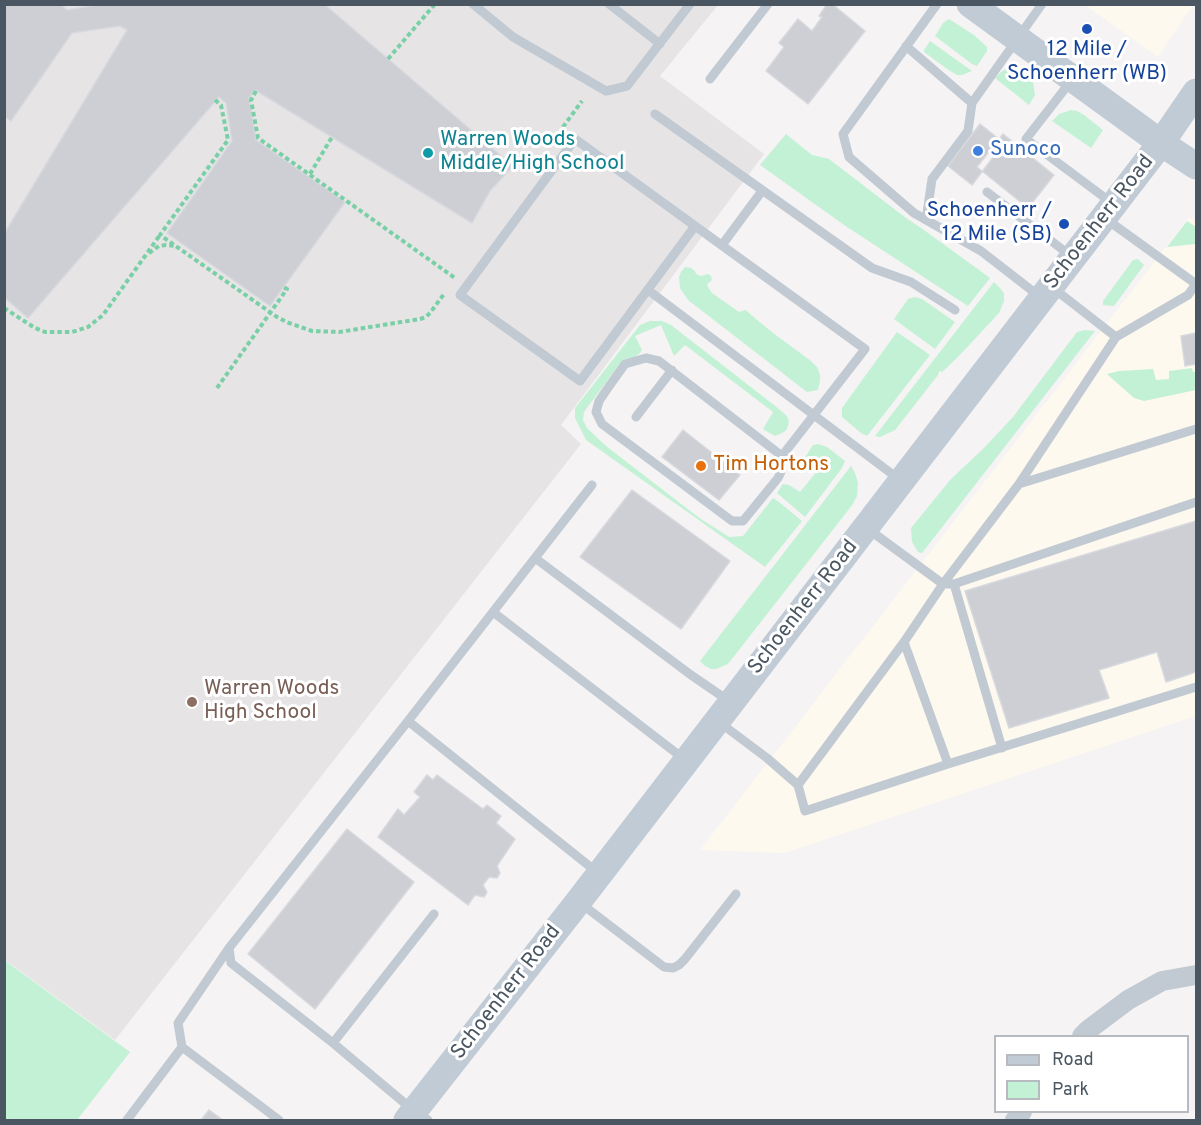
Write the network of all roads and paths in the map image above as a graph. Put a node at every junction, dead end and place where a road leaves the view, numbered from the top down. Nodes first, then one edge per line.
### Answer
1 (435, 4) edge
2 (473, 4) edge
3 (690, 4) edge
4 (768, 4) edge
5 (936, 4) edge
6 (970, 4) edge
7 (1042, 4) edge
8 (614, 6) edge
9 (1018, 39) junction
10 (660, 44) junction
11 (906, 46) junction
12 (388, 59) dead end
13 (710, 79) dead end
14 (1073, 79) junction
15 (256, 91) dead end
16 (1197, 92) edge
17 (215, 100) dead end
18 (582, 101) dead end
19 (972, 103) junction
20 (655, 114) dead end
21 (562, 129) dead end
22 (332, 137) dead end
23 (1161, 143) junction
24 (1197, 166) edge
25 (310, 174) junction
26 (762, 190) junction
27 (987, 192) dead end
28 (1109, 211) junction
29 (926, 220) junction
30 (695, 226) junction
31 (160, 235) junction
32 (722, 245) junction
33 (181, 250) junction
34 (144, 257) junction
35 (1074, 257) junction
36 (462, 270) dead end
37 (1196, 284) edge
38 (283, 287) dead end
39 (449, 287) dead end
40 (648, 290) junction
41 (1046, 293) junction
42 (1192, 297) edge
43 (4, 308) edge
44 (955, 310) dead end
45 (270, 313) junction
46 (1116, 337) junction
47 (672, 370) junction
48 (217, 388) dead end
49 (814, 415) junction
50 (636, 417) dead end
51 (1197, 429) edge
52 (782, 456) junction
53 (902, 482) junction
54 (1019, 484) junction
55 (592, 485) dead end
56 (1197, 502) edge
57 (866, 527) junction
58 (535, 558) junction
59 (944, 584) junction
60 (954, 584) junction
61 (493, 612) junction
62 (904, 642) junction
63 (1197, 687) edge
64 (724, 712) junction
65 (408, 721) junction
66 (1002, 748) junction
67 (687, 761) junction
68 (948, 764) junction
69 (798, 785) junction
70 (599, 874) junction
71 (736, 894) dead end
72 (578, 902) junction
73 (434, 914) dead end
74 (229, 948) junction
75 (1197, 975) edge
76 (1083, 1035) edge
77 (333, 1043) junction
78 (182, 1047) junction
79 (416, 1117) edge
80 (127, 1120) edge
81 (279, 1120) edge

1 - 12 path
2 - 10 lane
3 - 10 lane
4 - 13 lane
5 - 11 lane
6 - 9 main road
7 - 9 lane
8 - 10 lane
9 - 14 main road
9 - 19 lane
11 - 19 lane
11 - 29 lane
14 - 23 main road
14 - 28 lane
15 - 25 path
16 - 23 main road, Schoenherr Road
17 - 31 path
18 - 21 path
19 - 29 lane
20 - 26 lane
22 - 25 path
23 - 24 main road
23 - 28 main road, Schoenherr Road
25 - 36 path
26 - 32 lane
26 - 44 lane
27 - 35 lane
28 - 35 main road, Schoenherr Road
28 - 37 lane
29 - 41 lane
30 - 32 lane
30 - 40 lane
30 - 40 lane
31 - 33 path
31 - 34 path
32 - 49 lane
33 - 34 path
33 - 45 path
34 - 43 path
35 - 41 main road, Schoenherr Road
37 - 42 lane
38 - 45 path
39 - 45 path
40 - 49 lane
41 - 46 lane
41 - 53 main road, Schoenherr Road
42 - 46 lane
45 - 48 path
46 - 54 lane
47 - 50 lane
47 - 52 lane
47 - 52 lane
49 - 52 lane
49 - 53 lane
51 - 54 lane
53 - 57 main road, Schoenherr Road
54 - 59 lane
55 - 58 lane
56 - 60 lane
57 - 59 lane
57 - 64 main road, Schoenherr Road
58 - 61 lane
58 - 64 lane
59 - 60 lane
59 - 62 lane
60 - 66 lane
61 - 65 lane
61 - 67 lane
62 - 68 lane
62 - 69 lane
63 - 66 lane
64 - 67 main road, Schoenherr Road
64 - 69 lane
65 - 70 lane
65 - 74 lane
66 - 68 lane
67 - 70 main road, Schoenherr Road
68 - 69 lane
70 - 72 main road, Schoenherr Road
71 - 72 lane
72 - 79 main road, Schoenherr Road
73 - 77 lane
74 - 77 lane
74 - 78 lane
75 - 76 street
77 - 79 lane
78 - 80 lane
78 - 81 lane

